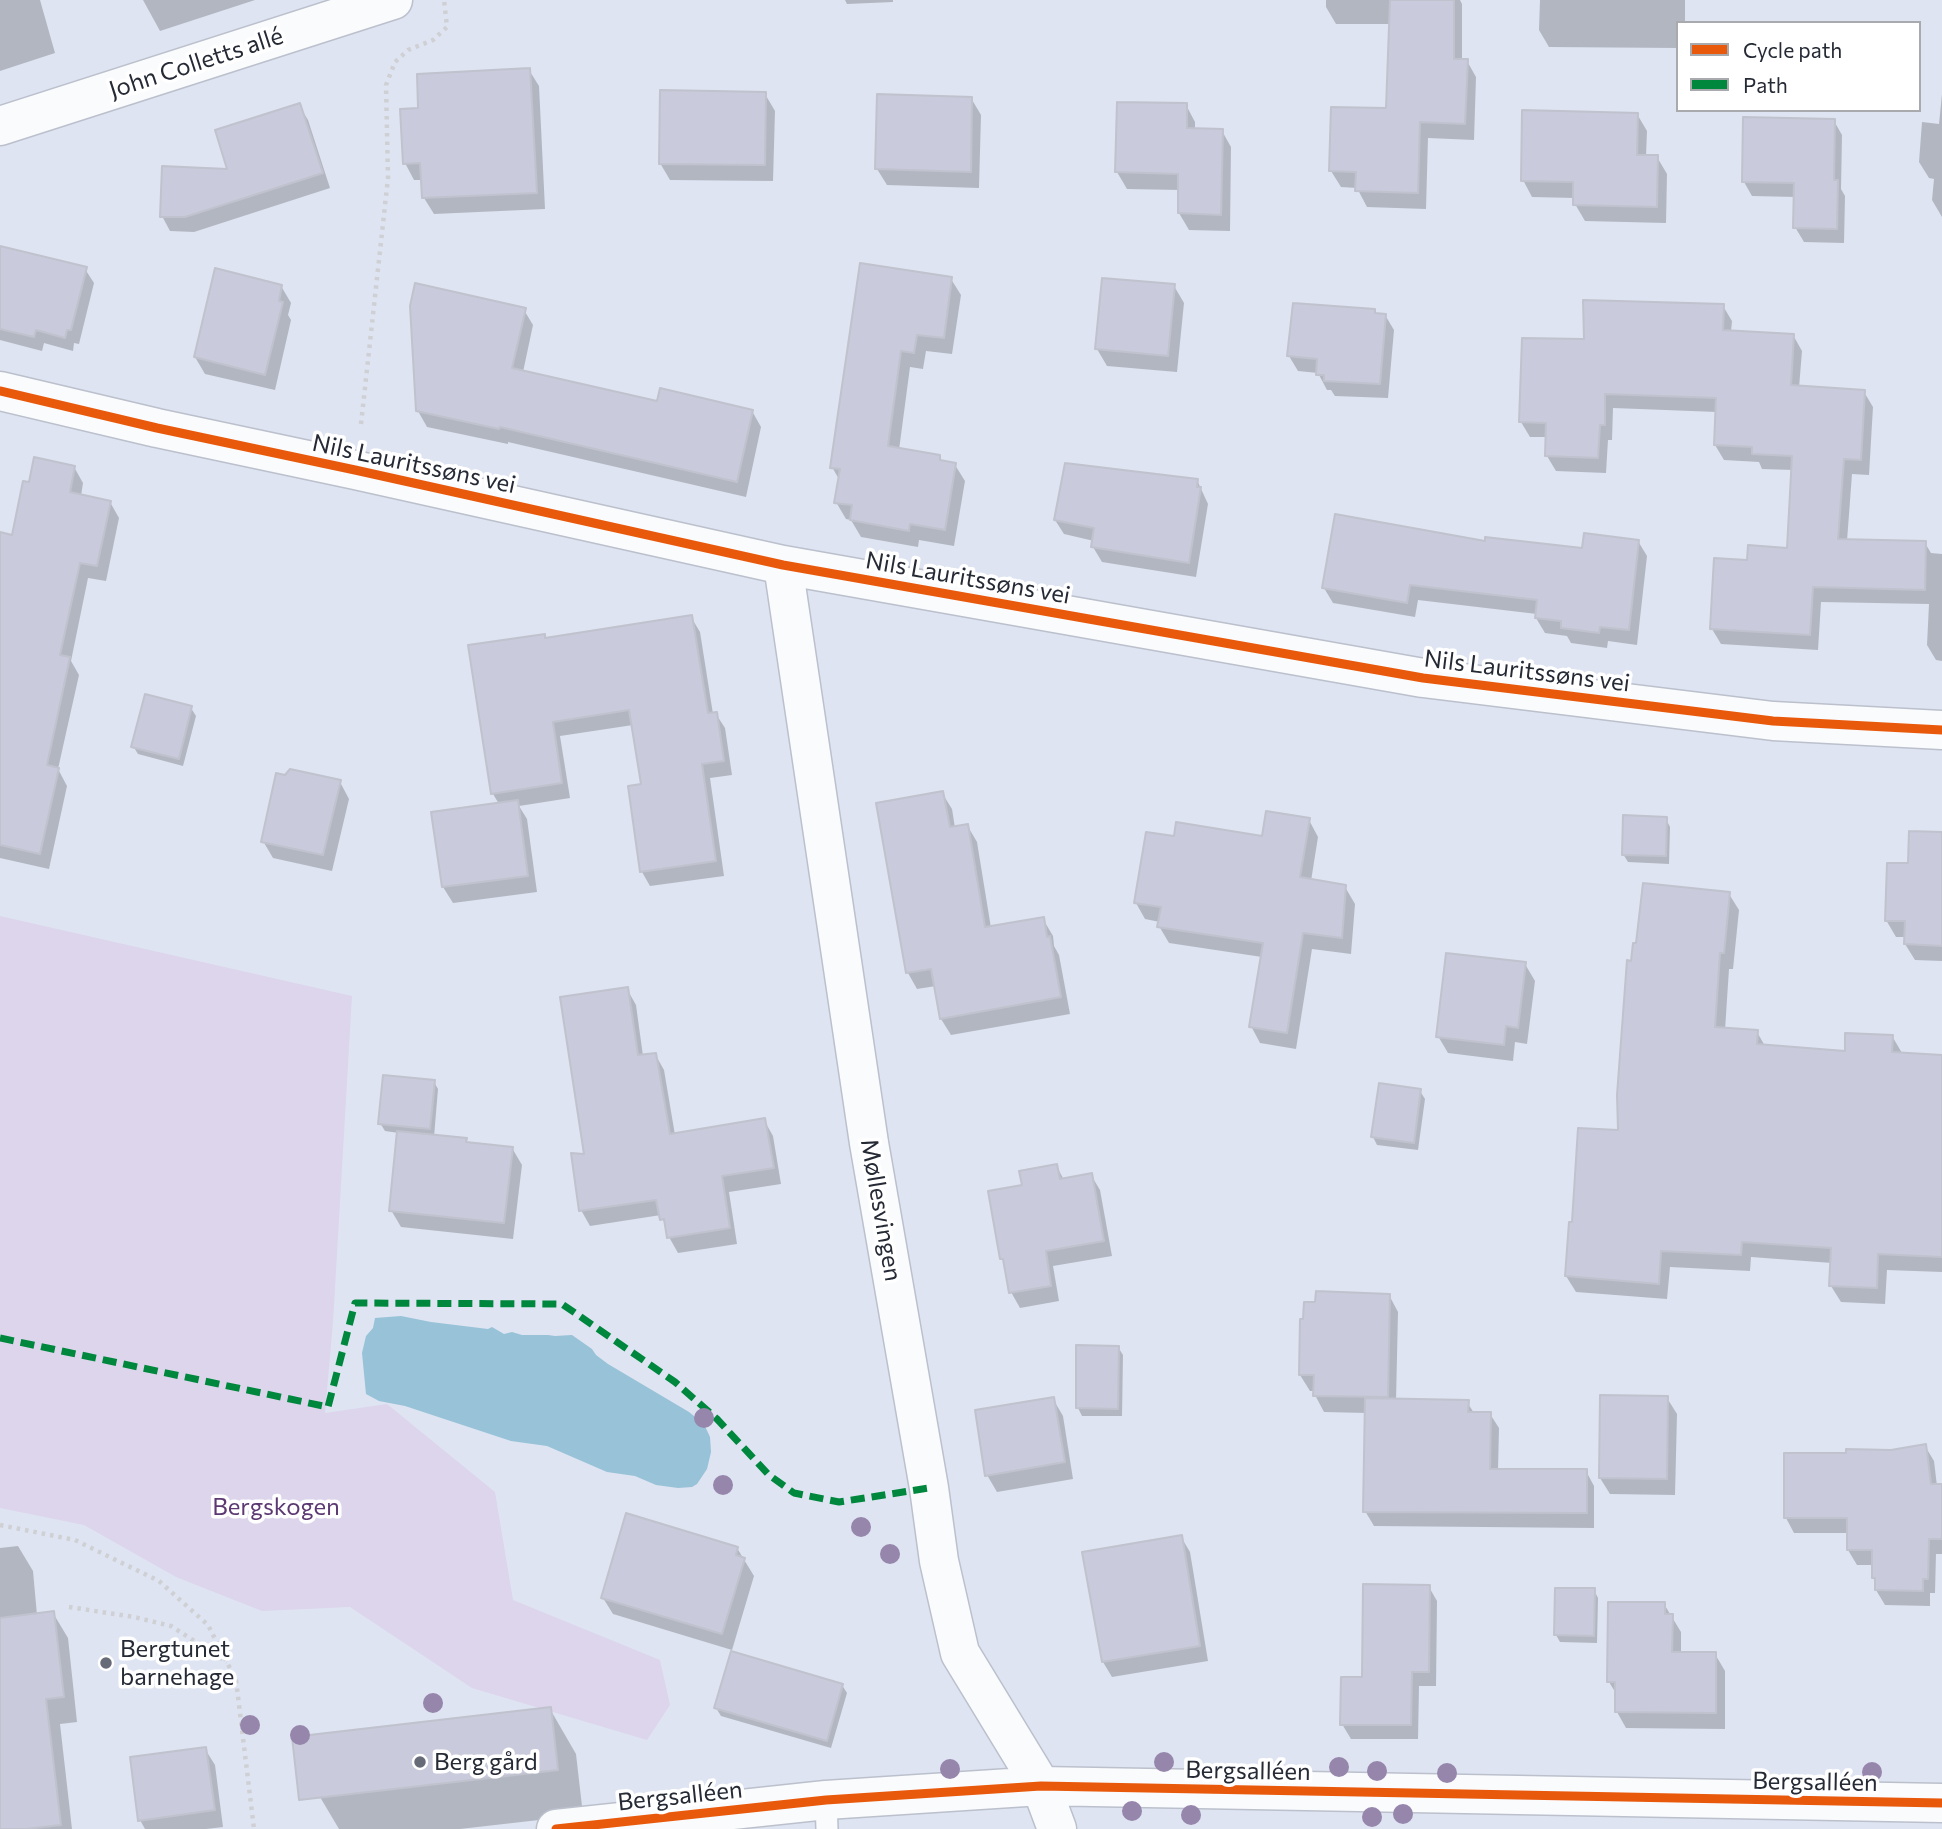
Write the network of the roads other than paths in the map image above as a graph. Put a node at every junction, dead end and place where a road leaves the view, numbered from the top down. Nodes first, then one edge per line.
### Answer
1 (393, 0) edge
2 (0, 126) edge
3 (0, 391) edge
4 (783, 565) junction
5 (1942, 730) edge
6 (1041, 1786) junction
7 (1942, 1803) edge
8 (827, 1814) edge
9 (556, 1829) edge
10 (1058, 1829) edge

1 - 2 street, John Colletts allé
3 - 4 street, Nils Lauritssøns vei
4 - 5 street, Nils Lauritssøns vei
4 - 6 street, Møllesvingen
6 - 7 street, Bergsalléen
6 - 8 street, Bergsalléen
6 - 10 street, Møllesvingen
8 - 9 street, Bergsalléen

